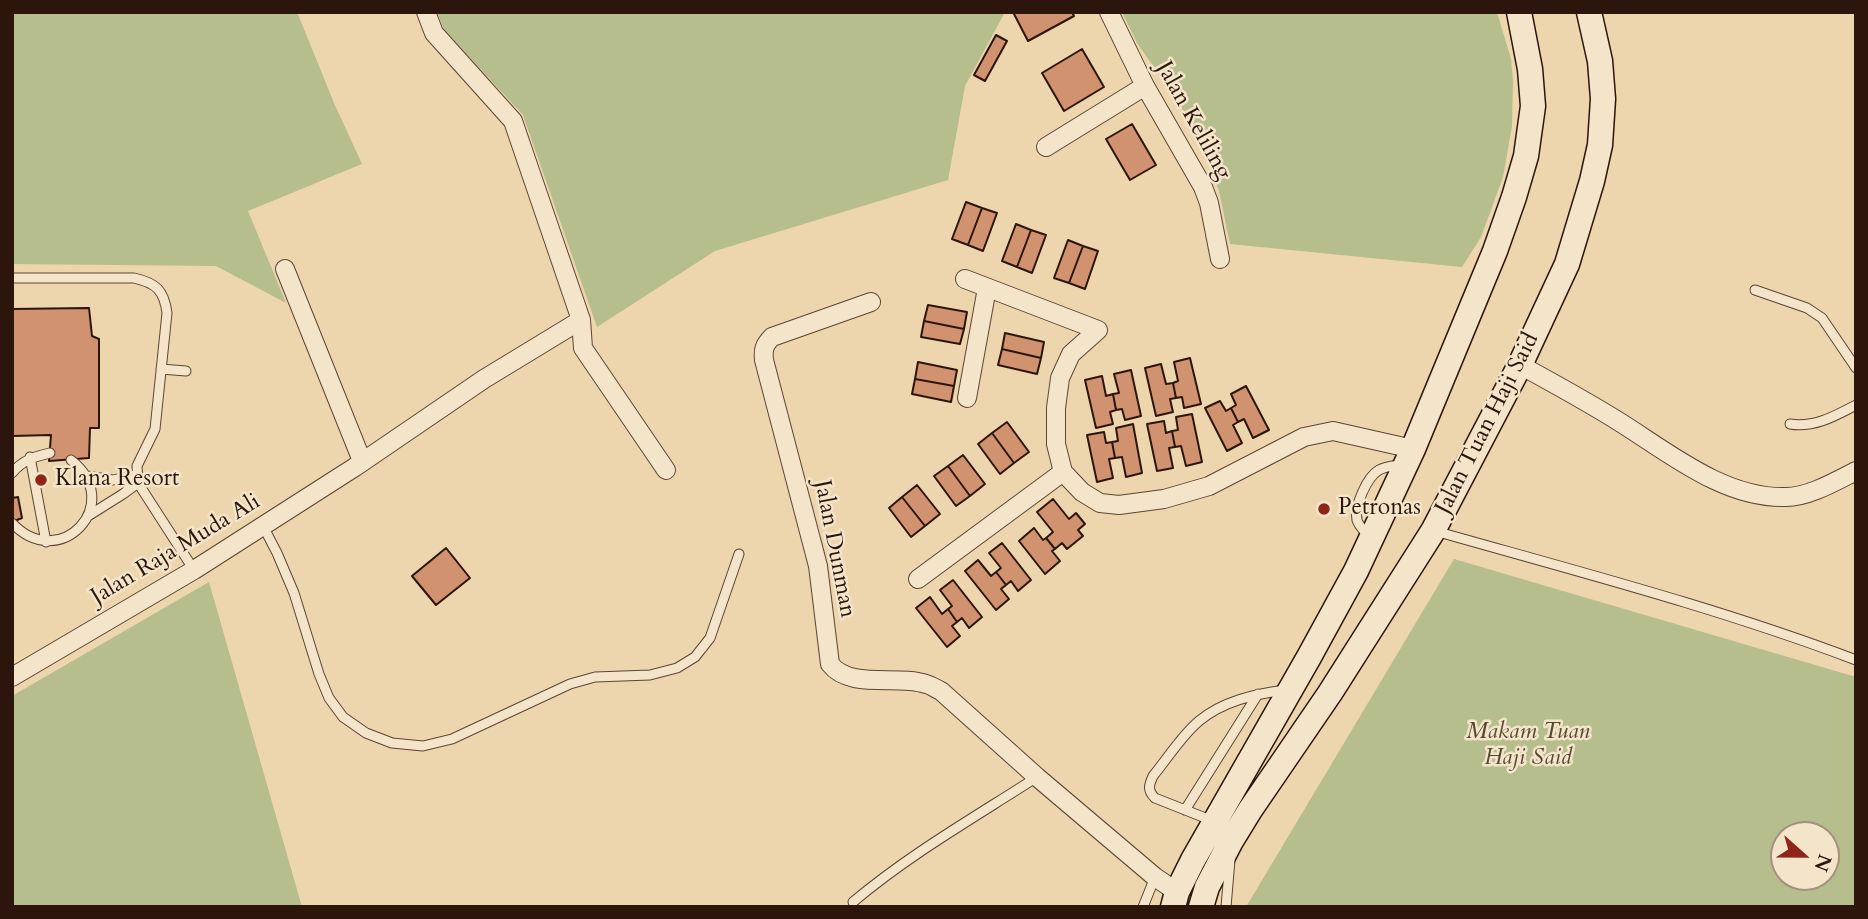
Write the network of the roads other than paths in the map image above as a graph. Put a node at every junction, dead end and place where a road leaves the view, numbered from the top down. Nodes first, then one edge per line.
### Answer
1 (426, 12) edge
2 (1109, 12) edge
3 (1519, 12) edge
4 (1589, 12) edge
5 (1145, 86) junction
6 (1046, 147) dead end
7 (1220, 259) dead end
8 (285, 269) dead end
9 (12, 278) edge
10 (965, 279) dead end
11 (987, 288) junction
12 (1755, 290) dead end
13 (871, 302) dead end
14 (581, 320) junction
15 (1520, 365) junction
16 (1856, 368) edge
17 (161, 369) junction
18 (186, 371) dead end
19 (967, 398) dead end
20 (1856, 405) edge
21 (1790, 424) dead end
22 (50, 453) dead end
23 (30, 457) junction
24 (1409, 457) junction
25 (71, 460) dead end
26 (362, 461) junction
27 (666, 470) dead end
28 (1856, 471) edge
29 (1063, 472) junction
30 (12, 473) edge
31 (87, 476) junction
32 (137, 479) junction
33 (88, 516) junction
34 (12, 523) edge
35 (263, 526) junction
36 (1433, 531) junction
37 (46, 542) junction
38 (739, 554) dead end
39 (194, 570) junction
40 (918, 579) dead end
41 (1856, 660) edge
42 (12, 677) edge
43 (1291, 690) junction
44 (1258, 694) junction
45 (1037, 777) junction
46 (1185, 810) junction
47 (1214, 822) junction
48 (1231, 841) junction
49 (1155, 877) junction
50 (1175, 900) edge
51 (853, 902) dead end
52 (1143, 907) edge
53 (1201, 907) edge
54 (1226, 907) edge

1 - 14 street
2 - 5 street, Jalan Keliling
3 - 24 main road
4 - 15 main road, Jalan Tuan Haji Said
5 - 6 street
5 - 7 street, Jalan Keliling
8 - 26 street
9 - 17 lane
10 - 11 street
11 - 19 street
11 - 29 street
12 - 16 lane
13 - 45 street, Jalan Dunman
14 - 26 street, Jalan Raja Muda Ali
14 - 27 street
15 - 28 street
15 - 36 main road, Jalan Tuan Haji Said
17 - 18 lane
17 - 32 lane
20 - 21 lane
22 - 23 lane
23 - 30 lane
23 - 37 lane
24 - 29 street
24 - 43 main road
25 - 31 lane
26 - 35 street, Jalan Raja Muda Ali
29 - 40 street
31 - 32 lane
31 - 33 lane
32 - 33 lane
32 - 39 lane
33 - 37 lane
34 - 37 lane
35 - 38 lane
35 - 39 street, Jalan Raja Muda Ali
36 - 41 lane
36 - 48 main road, Jalan Tuan Haji Said
39 - 42 street, Jalan Raja Muda Ali
43 - 44 lane
43 - 47 main road
44 - 46 lane
44 - 46 lane
45 - 49 street, Jalan Dunman
45 - 51 lane
46 - 47 lane
47 - 50 main road
48 - 53 main road, Jalan Tuan Haji Said
48 - 54 lane
49 - 50 street, Jalan Dunman
49 - 52 lane

